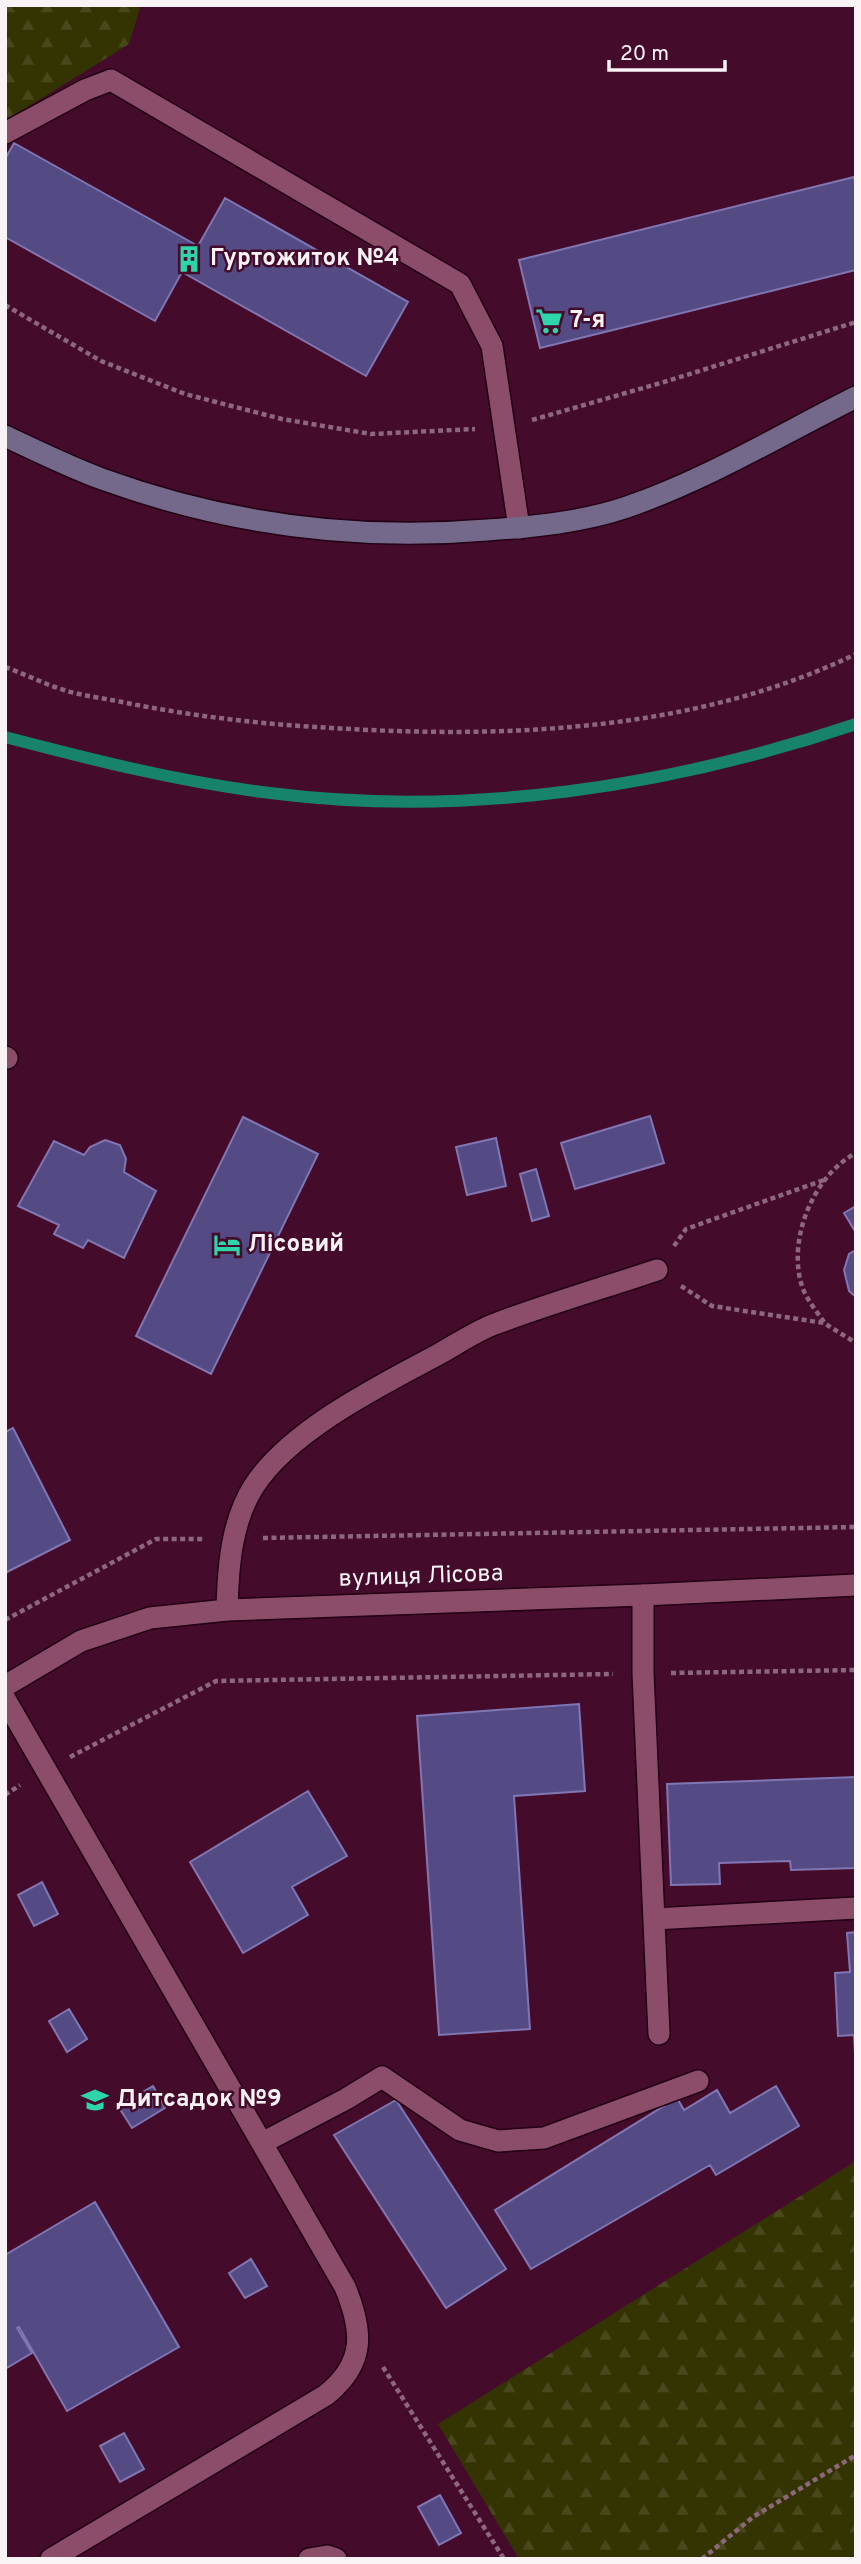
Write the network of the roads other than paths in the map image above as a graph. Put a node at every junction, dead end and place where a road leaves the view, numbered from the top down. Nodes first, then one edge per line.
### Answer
1 (5, 133) edge
2 (856, 397) edge
3 (5, 436) edge
4 (519, 528) junction
5 (657, 1270) road end
6 (856, 1584) edge
7 (643, 1595) junction
8 (227, 1610) junction
9 (5, 1686) edge
10 (5, 1699) edge
11 (856, 1908) edge
12 (654, 1919) junction
13 (659, 2034) dead end
14 (698, 2081) dead end
15 (262, 2143) junction
16 (77, 2552) edge
17 (51, 2559) edge
18 (309, 2559) edge
19 (336, 2559) edge

1 - 4 street
2 - 4 street
3 - 4 street
5 - 8 street
6 - 7 street, вулиця Лісова
7 - 8 street, вулиця Лісова
7 - 12 street
8 - 9 street, вулиця Лісова
10 - 15 street
11 - 12 street
12 - 13 street
14 - 15 street
15 - 16 street
16 - 17 street
18 - 19 street

